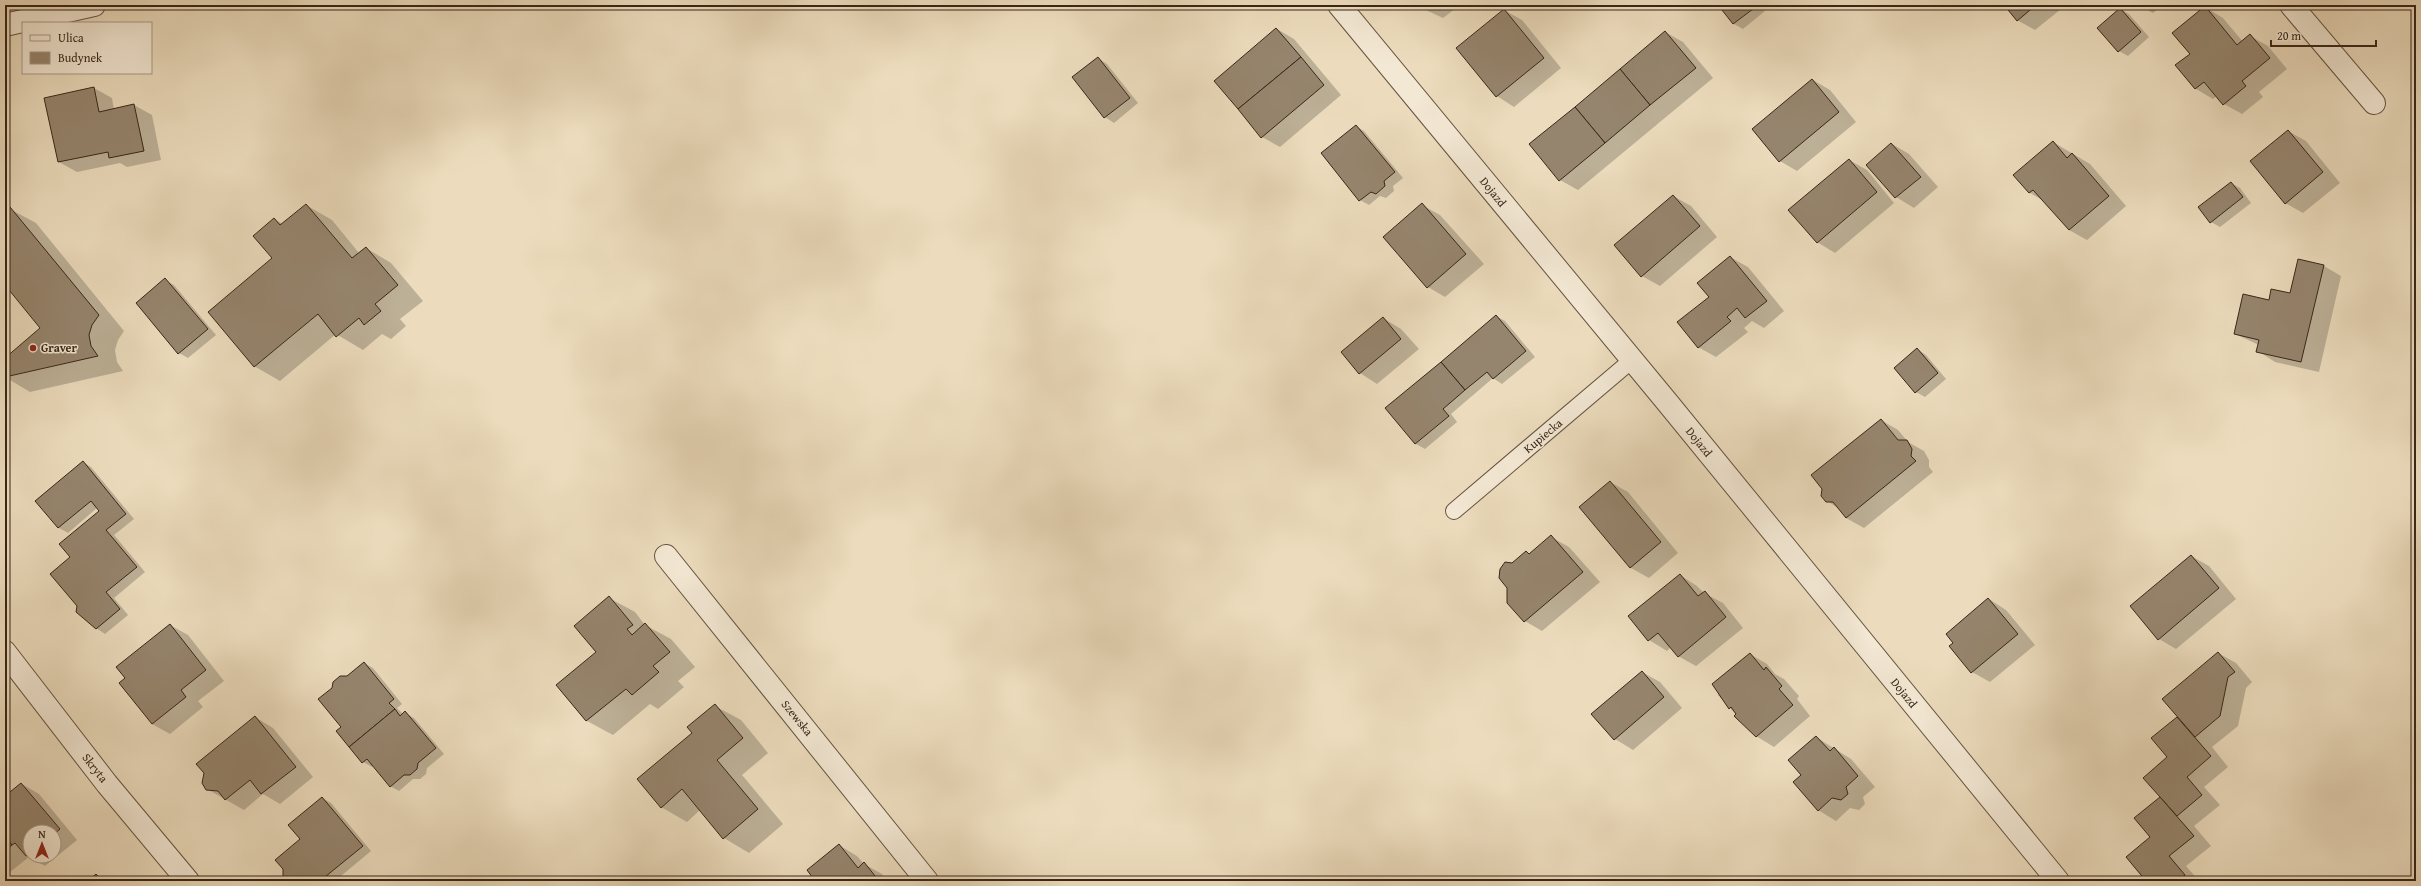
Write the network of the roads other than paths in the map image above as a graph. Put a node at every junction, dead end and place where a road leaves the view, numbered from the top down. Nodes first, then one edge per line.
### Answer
1 (94, 5) edge
2 (1339, 5) edge
3 (2291, 5) edge
4 (5, 25) edge
5 (2374, 103) dead end
6 (1632, 360) junction
7 (1454, 511) dead end
8 (666, 556) dead end
9 (5, 652) edge
10 (188, 881) edge
11 (927, 881) edge
12 (2058, 881) edge

1 - 4 street
2 - 6 street, Dojazd
3 - 5 street
6 - 7 lane, Kupiecka
6 - 12 street, Dojazd
8 - 11 street, Szewska
9 - 10 street, Skryta

